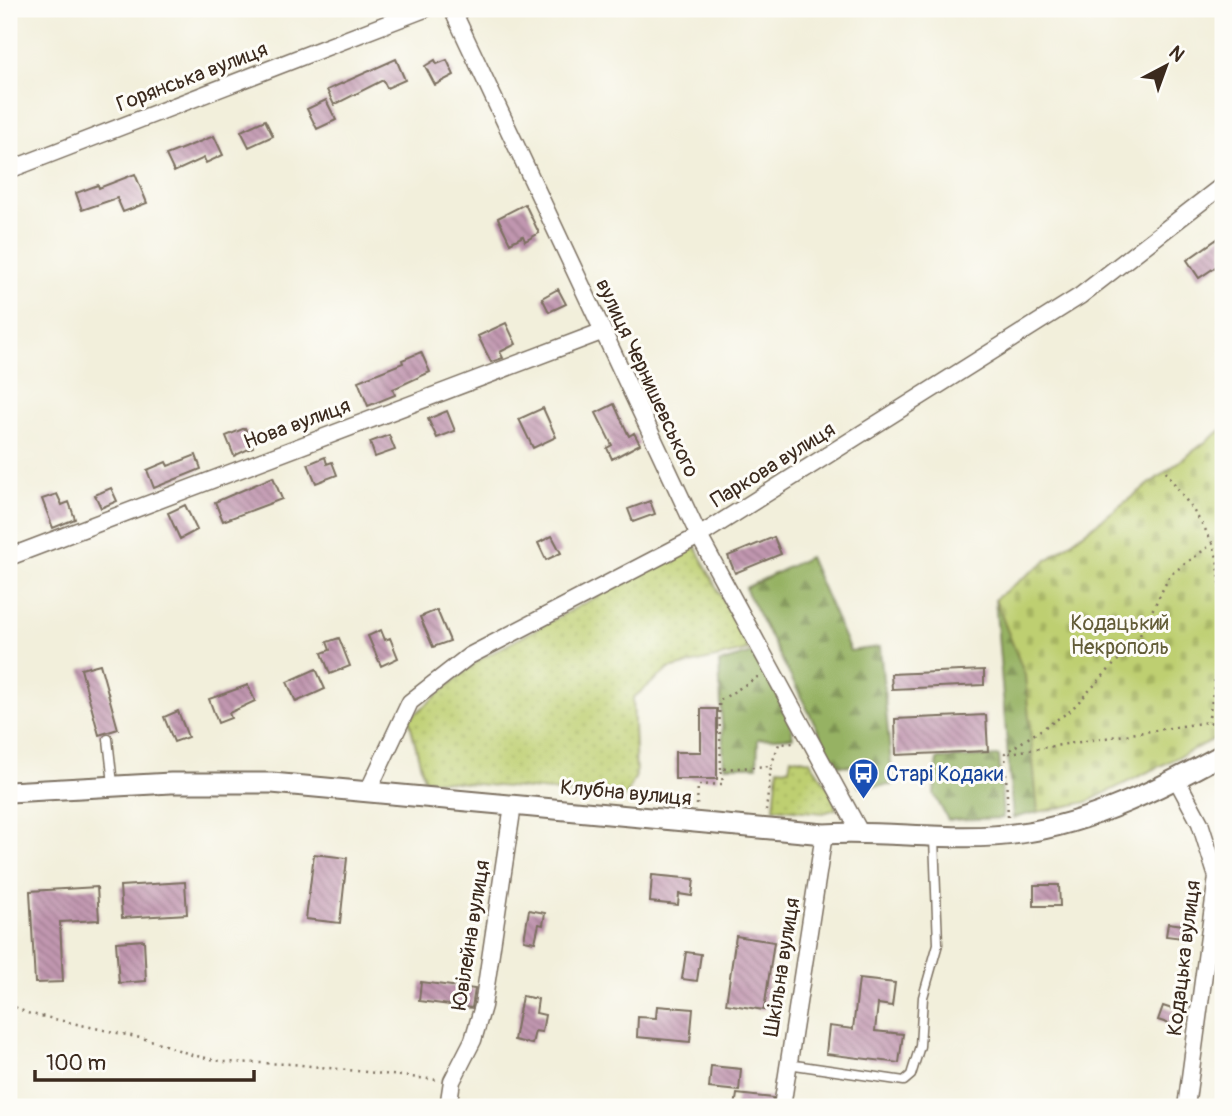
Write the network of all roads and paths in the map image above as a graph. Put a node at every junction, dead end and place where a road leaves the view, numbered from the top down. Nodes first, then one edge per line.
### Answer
1 (425, 9) edge
2 (452, 9) edge
3 (387, 15) edge
4 (9, 170) edge
5 (1223, 185) edge
6 (601, 332) junction
7 (1166, 471) dead end
8 (1223, 536) edge
9 (699, 537) junction
10 (1213, 545) junction
11 (9, 557) edge
12 (771, 668) junction
13 (1208, 722) junction
14 (1223, 725) edge
15 (108, 739) dead end
16 (811, 741) junction
17 (1005, 753) junction
18 (1223, 754) edge
19 (771, 766) junction
20 (721, 769) junction
21 (1177, 780) junction
22 (113, 786) junction
23 (369, 789) junction
24 (9, 792) edge
25 (513, 805) junction
26 (696, 822) junction
27 (764, 828) junction
28 (860, 832) junction
29 (824, 834) junction
30 (1009, 834) junction
31 (934, 835) junction
32 (9, 1004) edge
33 (788, 1064) junction
34 (452, 1081) junction
35 (448, 1107) edge
36 (782, 1107) edge
37 (1186, 1107) edge

1 - 3 street, Горянська вулиця
2 - 6 street, вулиця Чернишевського
3 - 4 street, Горянська вулиця
5 - 9 street, Паркова вулиця
6 - 9 street, вулиця Чернишевського
6 - 11 street, Нова вулиця
7 - 10 path
8 - 10 path
9 - 12 street, вулиця Чернишевського
9 - 23 street, Паркова вулиця
10 - 13 path
10 - 17 path
12 - 16 street, вулиця Чернишевського
12 - 20 path
13 - 14 path
13 - 17 path
15 - 22 lane
16 - 19 path
16 - 28 street, вулиця Чернишевського
17 - 30 path
18 - 21 street, Клубна вулиця
19 - 20 path
19 - 27 path
20 - 26 path
21 - 30 street, Клубна вулиця
21 - 37 street, Кодацька вулиця
22 - 23 street, Клубна вулиця
22 - 24 street, Клубна вулиця
23 - 25 street, Клубна вулиця
25 - 26 street, Клубна вулиця
25 - 34 street, Ювілейна вулиця
26 - 27 street, Клубна вулиця
27 - 29 street, Клубна вулиця
28 - 29 street, Клубна вулиця
28 - 31 street, Клубна вулиця
29 - 33 street, Шкільна вулиця
30 - 31 street, Клубна вулиця
31 - 33 lane
32 - 34 path
33 - 36 street, Шкільна вулиця
34 - 35 street, Ювілейна вулиця

